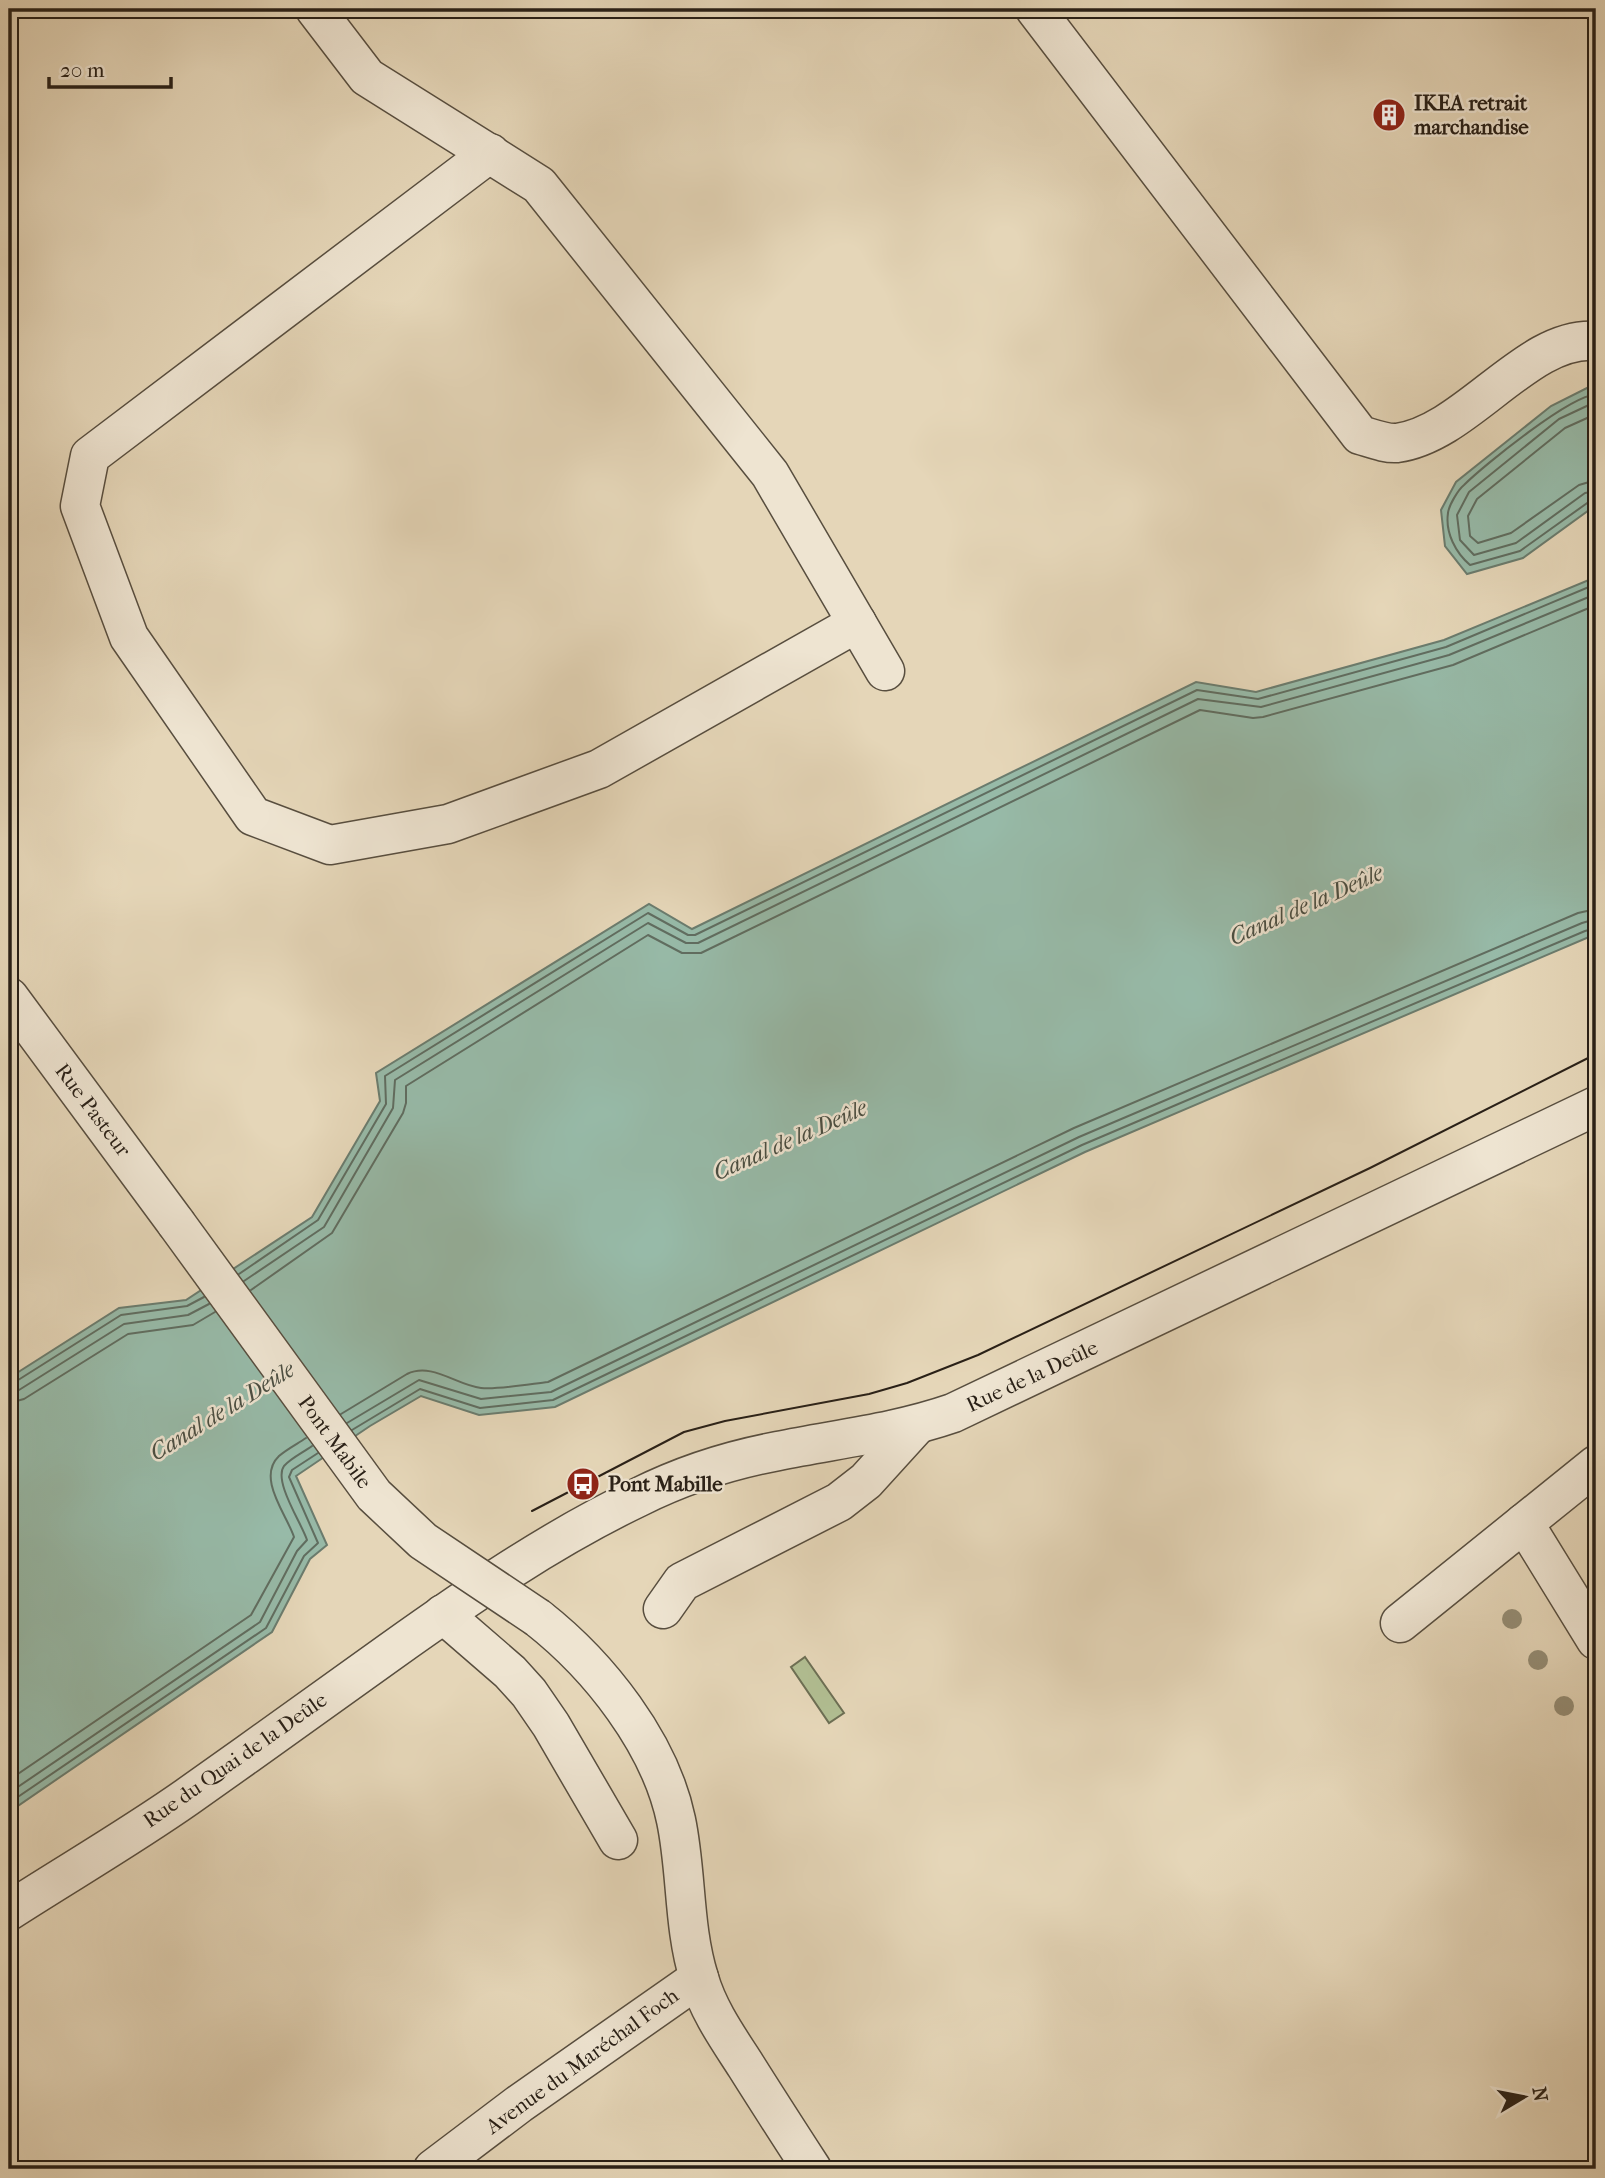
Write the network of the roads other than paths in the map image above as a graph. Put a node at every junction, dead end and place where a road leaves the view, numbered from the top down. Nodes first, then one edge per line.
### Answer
1 (315, 9) edge
2 (1035, 9) edge
3 (490, 153) junction
4 (1596, 341) edge
5 (857, 623) junction
6 (885, 670) dead end
7 (9, 997) edge
8 (1596, 1106) edge
9 (176, 1223) joint
10 (916, 1426) junction
11 (1596, 1465) edge
12 (1524, 1523) junction
13 (450, 1609) junction
14 (663, 1609) dead end
15 (1399, 1623) dead end
16 (1596, 1640) edge
17 (618, 1840) dead end
18 (9, 1911) edge
19 (699, 1978) junction
20 (433, 2169) edge
21 (812, 2169) edge

1 - 3 street
2 - 4 street
3 - 5 street
3 - 5 street
5 - 6 street
7 - 9 street, Rue Pasteur
8 - 10 street, Rue de la Deûle
9 - 19 street, Pont Mabile, bridge
10 - 13 street, Rue de la Deûle
10 - 14 street
11 - 12 street
12 - 15 street
12 - 16 street
13 - 17 street
13 - 18 street, Rue du Quai de la Deûle
19 - 20 street, Avenue du Maréchal Foch
19 - 21 street, Pont Mabile

